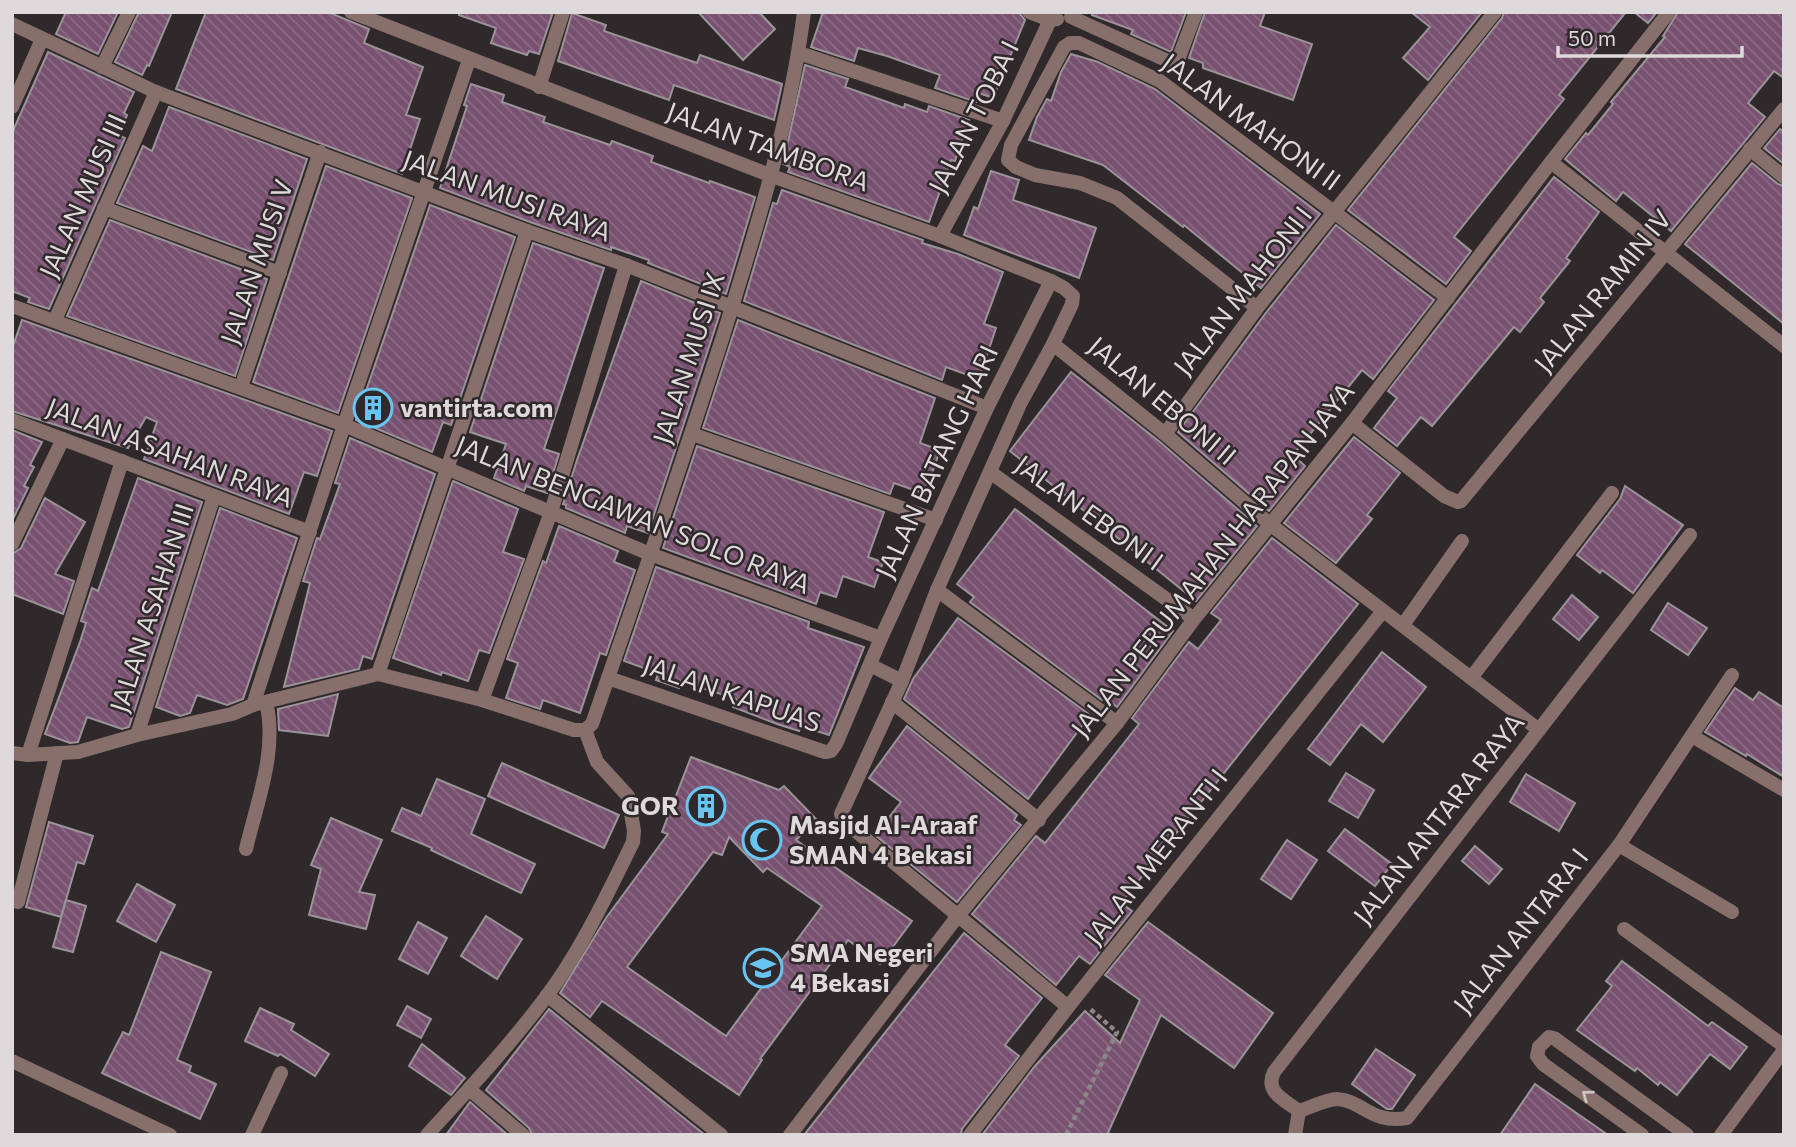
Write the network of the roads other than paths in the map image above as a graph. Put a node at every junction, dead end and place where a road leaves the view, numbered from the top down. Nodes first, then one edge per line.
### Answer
1 (130, 12) edge
2 (351, 12) edge
3 (563, 12) edge
4 (804, 12) edge
5 (1029, 12) edge
6 (1196, 12) edge
7 (1495, 12) edge
8 (1670, 12) edge
9 (1072, 15) edge
10 (1050, 20) junction
11 (12, 24) edge
12 (42, 39) junction
13 (799, 53) junction
14 (469, 60) junction
15 (102, 67) junction
16 (539, 87) junction
17 (156, 92) junction
18 (12, 107) edge
19 (1784, 109) edge
20 (1003, 121) junction
21 (1751, 149) junction
22 (320, 152) junction
23 (1551, 162) junction
24 (772, 176) junction
25 (1784, 177) edge
26 (424, 192) junction
27 (104, 208) junction
28 (1335, 213) junction
29 (527, 231) junction
30 (940, 236) junction
31 (1664, 254) junction
32 (626, 265) junction
33 (279, 273) junction
34 (1051, 281) junction
35 (1448, 298) junction
36 (12, 306) edge
37 (732, 308) junction
38 (1257, 308) junction
39 (55, 320) junction
40 (1053, 344) junction
41 (1784, 346) edge
42 (241, 387) junction
43 (987, 408) junction
44 (12, 419) edge
45 (1352, 423) junction
46 (344, 425) junction
47 (692, 433) junction
48 (1165, 434) junction
49 (63, 439) junction
50 (122, 461) junction
51 (447, 468) junction
52 (990, 472) junction
53 (1612, 493) dead end
54 (214, 496) junction
55 (551, 512) junction
56 (936, 520) junction
57 (1271, 525) junction
58 (310, 532) junction
59 (1690, 535) dead end
60 (1462, 541) dead end
61 (12, 544) edge
62 (650, 554) junction
63 (937, 590) junction
64 (1383, 611) junction
65 (1194, 619) junction
66 (1403, 625) junction
67 (881, 638) junction
68 (873, 666) junction
69 (378, 674) junction
70 (1732, 675) dead end
71 (608, 678) junction
72 (1471, 678) junction
73 (897, 679) junction
74 (482, 700) junction
75 (892, 702) junction
76 (260, 704) junction
77 (1117, 723) junction
78 (585, 730) junction
79 (1539, 730) junction
80 (137, 735) junction
81 (1692, 736) junction
82 (12, 752) edge
83 (57, 754) junction
84 (28, 755) junction
85 (1784, 790) edge
86 (1039, 820) junction
87 (1619, 845) junction
88 (246, 849) dead end
89 (18, 902) dead end
90 (1732, 912) dead end
91 (957, 917) junction
92 (1624, 929) dead end
93 (547, 995) junction
94 (1072, 1002) junction
95 (1784, 1048) edge
96 (12, 1062) edge
97 (281, 1073) dead end
98 (469, 1089) junction
99 (1299, 1111) junction
100 (170, 1135) edge
101 (253, 1135) edge
102 (427, 1135) edge
103 (523, 1135) edge
104 (721, 1135) edge
105 (790, 1135) edge
106 (970, 1135) edge
107 (1295, 1135) edge
108 (1642, 1135) edge
109 (1687, 1135) edge
110 (1721, 1135) edge

1 - 15 street
2 - 14 street, JALAN TAMBORA
3 - 16 street
4 - 13 street, JALAN MUSI IX
5 - 10 street
6 - 9 street
7 - 28 street, JALAN MAHONI I
8 - 23 street, JALAN PERUMAHAN HARAPAN JAYA
9 - 10 street
10 - 20 street, JALAN TOBA I
11 - 12 street, JALAN MUSI RAYA
12 - 15 street, JALAN MUSI RAYA
12 - 18 street
13 - 20 street
13 - 24 street, JALAN MUSI IX
14 - 16 street, JALAN TAMBORA
14 - 26 street
15 - 17 street, JALAN MUSI RAYA
16 - 24 street, JALAN TAMBORA
17 - 22 street, JALAN MUSI RAYA
17 - 27 street, JALAN MUSI III
19 - 21 street, JALAN RAMIN IV
20 - 30 street, JALAN TOBA I
21 - 25 street
21 - 31 street, JALAN RAMIN IV
22 - 26 street, JALAN MUSI RAYA
22 - 33 street, JALAN MUSI V
23 - 31 street
23 - 35 street, JALAN PERUMAHAN HARAPAN JAYA
24 - 30 street, JALAN TAMBORA
24 - 37 street, JALAN MUSI IX
26 - 29 street, JALAN MUSI RAYA
26 - 46 street
27 - 33 street
27 - 39 street, JALAN MUSI III
28 - 35 street, JALAN MAHONI I
28 - 38 street, JALAN MAHONI I
28 - 38 street, JALAN MAHONI II
29 - 32 street, JALAN MUSI RAYA
29 - 51 street
30 - 34 street, JALAN TAMBORA
31 - 41 street
31 - 45 street, JALAN RAMIN IV
32 - 37 street, JALAN MUSI RAYA
32 - 55 street
33 - 42 street, JALAN MUSI V
34 - 40 street
34 - 43 street, JALAN BATANG HARI
35 - 45 street, JALAN PERUMAHAN HARAPAN JAYA
36 - 39 street, JALAN BENGAWAN SOLO RAYA
37 - 43 street, JALAN MUSI RAYA
37 - 47 street, JALAN MUSI IX
38 - 48 street, JALAN MAHONI I
39 - 42 street, JALAN BENGAWAN SOLO RAYA
40 - 48 street, JALAN EBONI II
40 - 52 street, JALAN EBONI I
42 - 46 street, JALAN BENGAWAN SOLO RAYA
43 - 56 street, JALAN BATANG HARI
44 - 49 street, JALAN ASAHAN RAYA
45 - 57 street, JALAN PERUMAHAN HARAPAN JAYA
46 - 51 street, JALAN BENGAWAN SOLO RAYA
46 - 58 street
47 - 56 street
47 - 62 street, JALAN MUSI IX
48 - 57 street, JALAN EBONI II
49 - 50 street, JALAN ASAHAN RAYA
49 - 61 street
50 - 54 street, JALAN ASAHAN RAYA
50 - 84 street
51 - 55 street, JALAN BENGAWAN SOLO RAYA
51 - 69 street
52 - 63 street, JALAN EBONI I
52 - 65 street, JALAN EBONI I
53 - 72 street
54 - 58 street, JALAN ASAHAN RAYA
54 - 80 street, JALAN ASAHAN III
55 - 62 street, JALAN BENGAWAN SOLO RAYA
55 - 74 street
56 - 67 street, JALAN BATANG HARI
57 - 64 street
57 - 65 street, JALAN PERUMAHAN HARAPAN JAYA
58 - 76 street
59 - 79 street, JALAN ANTARA RAYA
60 - 66 street
62 - 67 street, JALAN BENGAWAN SOLO RAYA
62 - 71 street, JALAN MUSI IX
63 - 73 street, JALAN EBONI I
63 - 77 street
64 - 66 street
64 - 94 street, JALAN MERANTI I
65 - 77 street, JALAN PERUMAHAN HARAPAN JAYA
66 - 72 street
67 - 68 street, JALAN BATANG HARI
68 - 71 street, JALAN KAPUAS
68 - 73 street
69 - 74 street
69 - 76 street
70 - 81 street, JALAN ANTARA I
71 - 78 street, JALAN MUSI IX
72 - 79 street
73 - 75 street, JALAN EBONI I
74 - 78 street
75 - 86 street
75 - 91 street, JALAN EBONI I
76 - 80 street
76 - 88 street
77 - 86 street, JALAN PERUMAHAN HARAPAN JAYA
78 - 93 street
79 - 99 street, JALAN ANTARA RAYA
80 - 83 street
81 - 85 street
81 - 87 street, JALAN ANTARA I
82 - 84 street
83 - 84 street
83 - 89 street
86 - 91 street, JALAN PERUMAHAN HARAPAN JAYA
87 - 90 street
87 - 99 street, JALAN ANTARA I
91 - 94 street
91 - 105 street, JALAN PERUMAHAN HARAPAN JAYA
92 - 95 street
93 - 98 street
93 - 104 street
94 - 106 street, JALAN MERANTI I
95 - 110 street
96 - 100 street
97 - 101 street
98 - 102 street
98 - 103 street
99 - 107 street
108 -> 109 street

